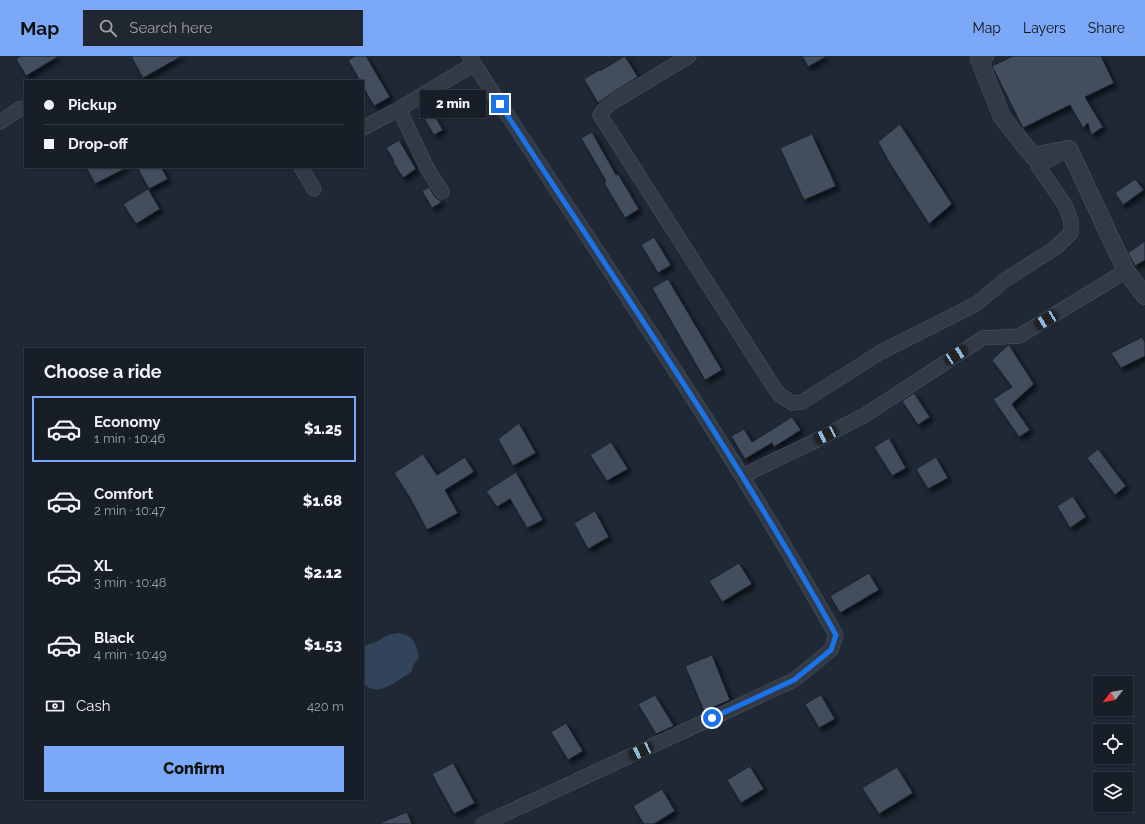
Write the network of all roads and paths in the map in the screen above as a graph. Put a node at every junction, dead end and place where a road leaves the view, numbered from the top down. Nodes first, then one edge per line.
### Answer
1 (689, 56) edge
2 (986, 56) edge
3 (471, 60) edge
4 (22, 108) dead end
5 (399, 109) junction
6 (0, 122) edge
7 (364, 127) edge
8 (1069, 149) junction
9 (303, 168) edge
10 (314, 189) dead end
11 (442, 192) dead end
12 (1126, 271) junction
13 (1145, 296) edge
14 (742, 476) junction
15 (483, 824) edge

1 - 8 street
2 - 8 street
3 - 5 street
3 - 14 street
4 - 6 street
5 - 7 street
5 - 11 street
8 - 12 street
9 - 10 street
12 - 13 street
12 - 14 street
14 - 15 street

